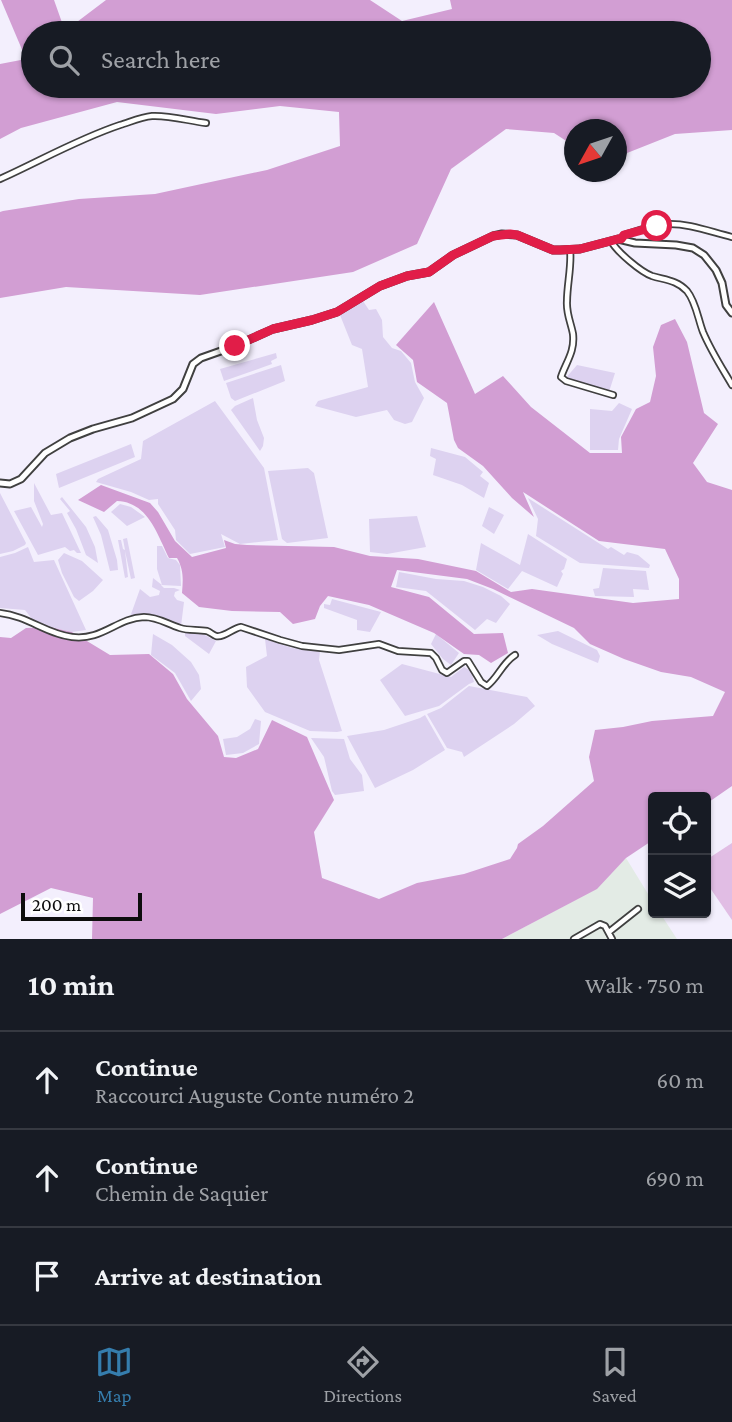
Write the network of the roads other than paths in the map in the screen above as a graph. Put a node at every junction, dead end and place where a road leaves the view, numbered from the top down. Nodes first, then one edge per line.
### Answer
1 (206, 123) dead end
2 (0, 179) edge
3 (732, 237) edge
4 (621, 239) junction
5 (611, 240) junction
6 (570, 250) junction
7 (732, 313) edge
8 (732, 385) edge
9 (613, 395) dead end
10 (0, 483) edge
11 (0, 613) edge
12 (515, 654) dead end
13 (638, 909) dead end
14 (609, 932) junction
15 (574, 939) edge
16 (612, 939) edge

1 - 2 street
3 - 4 street
4 - 5 street
4 - 7 street
5 - 6 street
5 - 8 street
6 - 9 street
6 - 10 street
11 - 12 street
13 - 14 street
14 - 15 street
14 - 16 street

